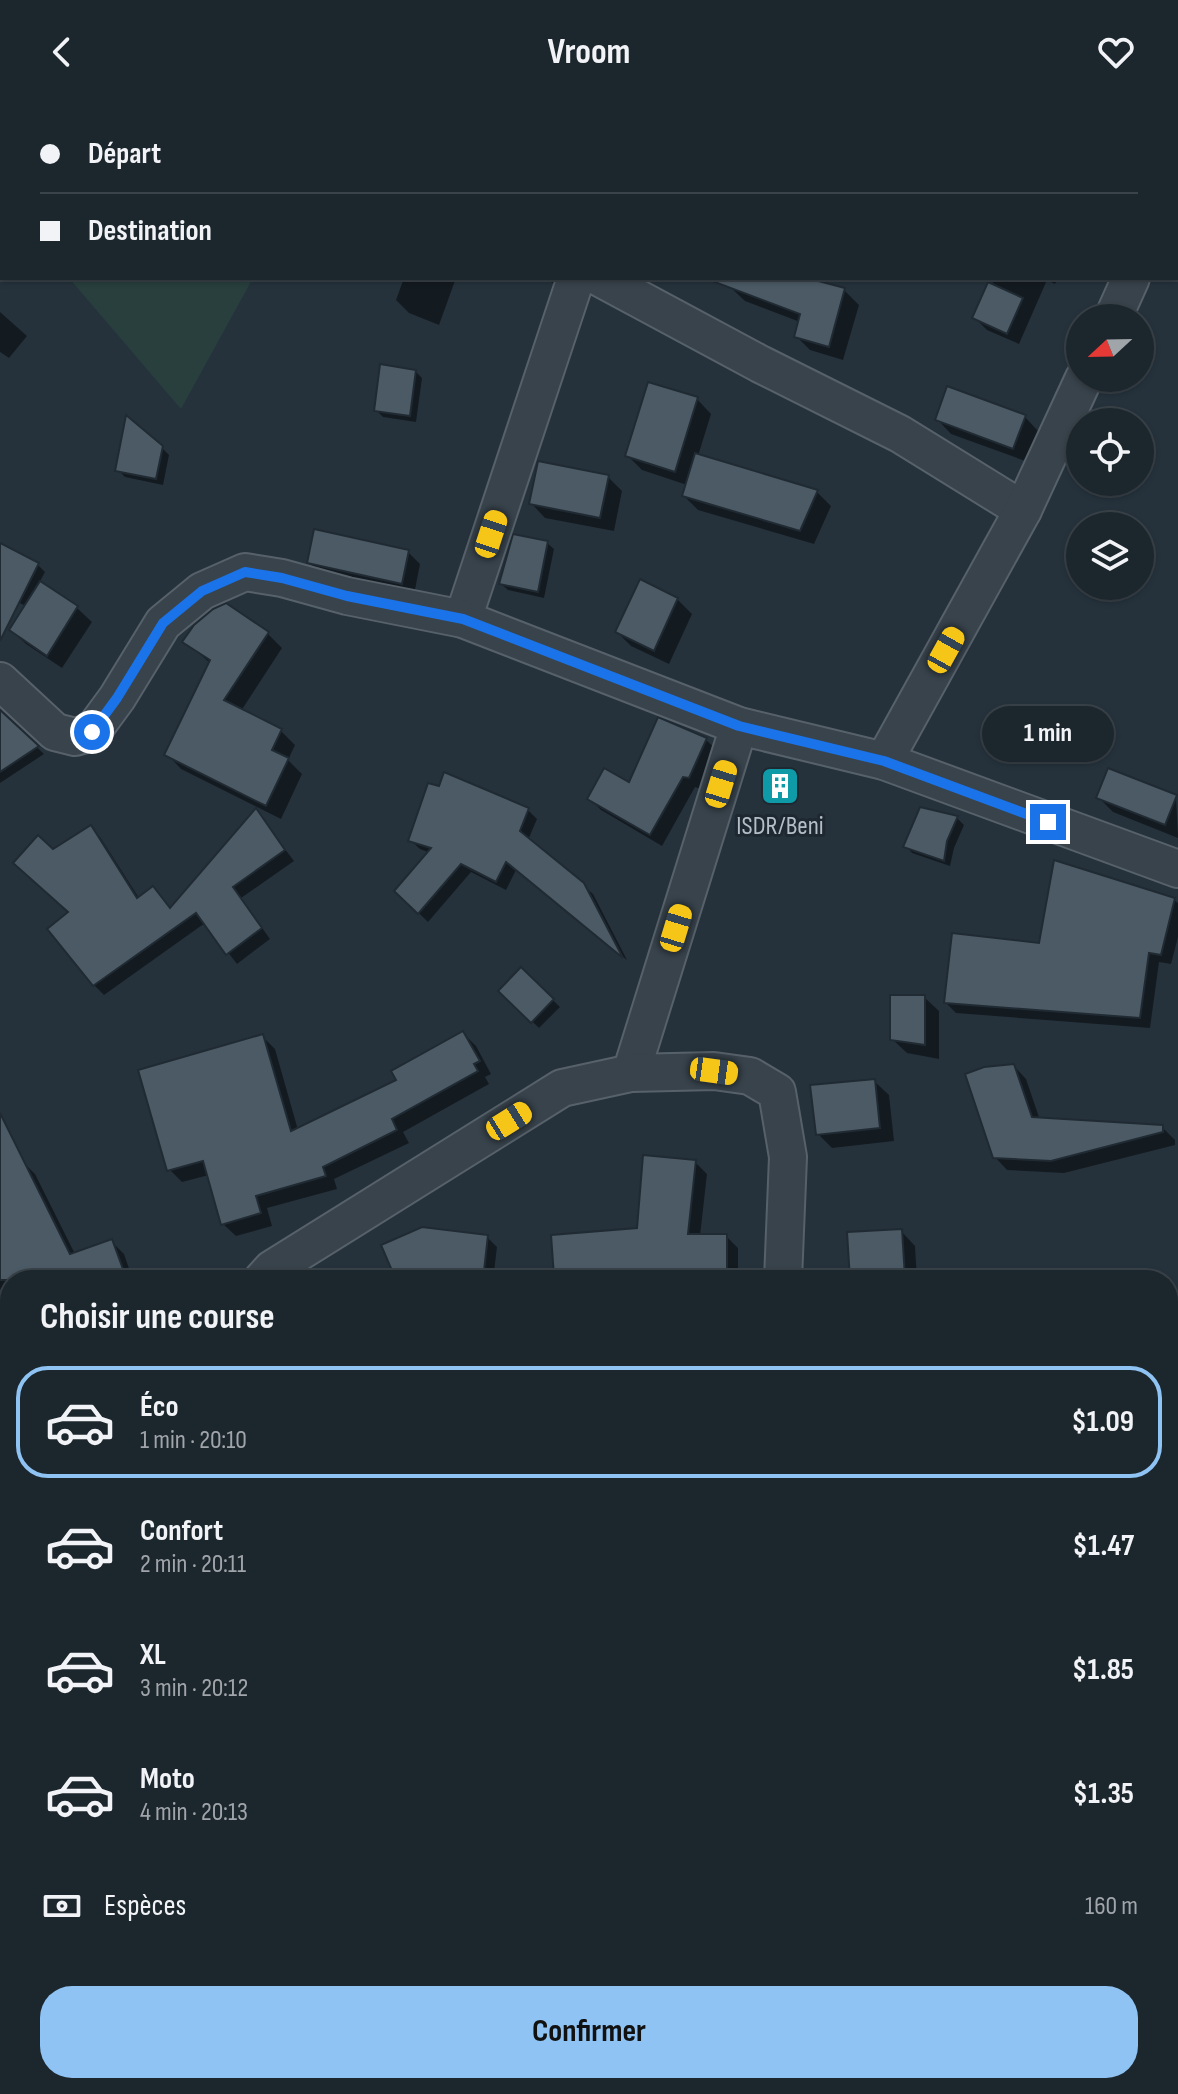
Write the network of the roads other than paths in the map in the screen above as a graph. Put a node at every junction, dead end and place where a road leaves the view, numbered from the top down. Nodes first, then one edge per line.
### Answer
1 (575, 280) edge
2 (604, 280) edge
3 (1130, 280) edge
4 (1119, 304) edge
5 (1078, 392) edge
6 (1023, 510) junction
7 (463, 619) junction
8 (0, 681) edge
9 (739, 726) junction
10 (884, 761) junction
11 (1178, 869) edge
12 (631, 1073) junction
13 (271, 1270) edge
14 (783, 1270) edge

1 - 7 street
2 - 6 street
3 - 4 street
5 - 6 street
6 - 10 street
7 - 8 street
7 - 9 street
9 - 10 street
9 - 12 street
10 - 11 street
12 - 13 street
12 - 14 street

